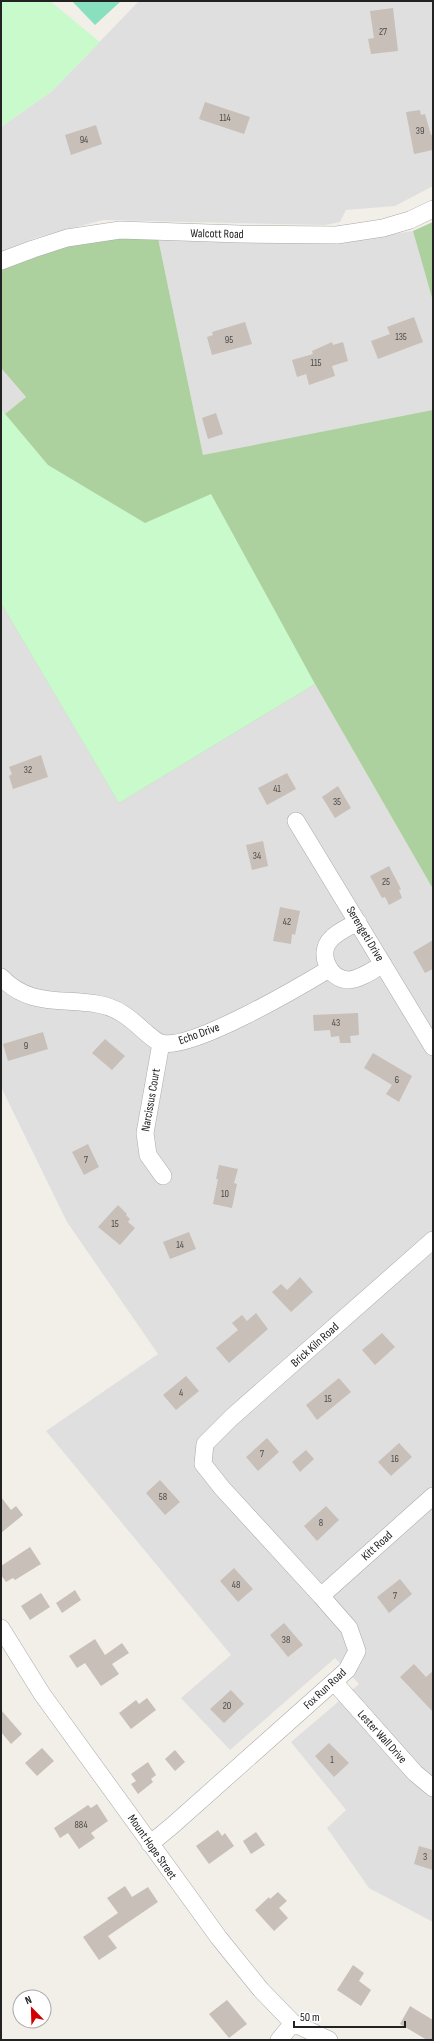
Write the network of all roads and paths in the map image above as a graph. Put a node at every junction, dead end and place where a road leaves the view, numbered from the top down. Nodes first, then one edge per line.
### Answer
1 (433, 209) edge
2 (1, 261) edge
3 (296, 821) dead end
4 (358, 922) junction
5 (383, 964) junction
6 (329, 969) junction
7 (1, 977) edge
8 (161, 1042) junction
9 (433, 1047) edge
10 (163, 1176) dead end
11 (433, 1240) edge
12 (204, 1453) joint
13 (433, 1496) edge
14 (321, 1596) junction
15 (1, 1628) edge
16 (334, 1682) junction
17 (433, 1788) edge
18 (150, 1844) junction
19 (293, 2023) junction
20 (279, 2040) edge
21 (329, 2040) edge

1 - 2 street, Walcott Road
3 - 4 street, Serengeti Drive
4 - 5 street, Serengeti Drive
4 - 6 street
5 - 6 street
5 - 9 street, Serengeti Drive
6 - 8 street, Echo Drive
7 - 8 street, Echo Drive
8 - 10 street, Narcissus Court
11 - 12 street, Brick Kiln Road
12 - 14 street, Fox Run Road
13 - 14 street, Kitt Road
14 - 16 street, Fox Run Road
15 - 18 street, Mount Hope Street
16 - 17 street, Lester Wall Drive
16 - 18 street, Fox Run Road
18 - 19 street, Mount Hope Street
19 - 20 street
19 - 21 street, Mount Hope Street

